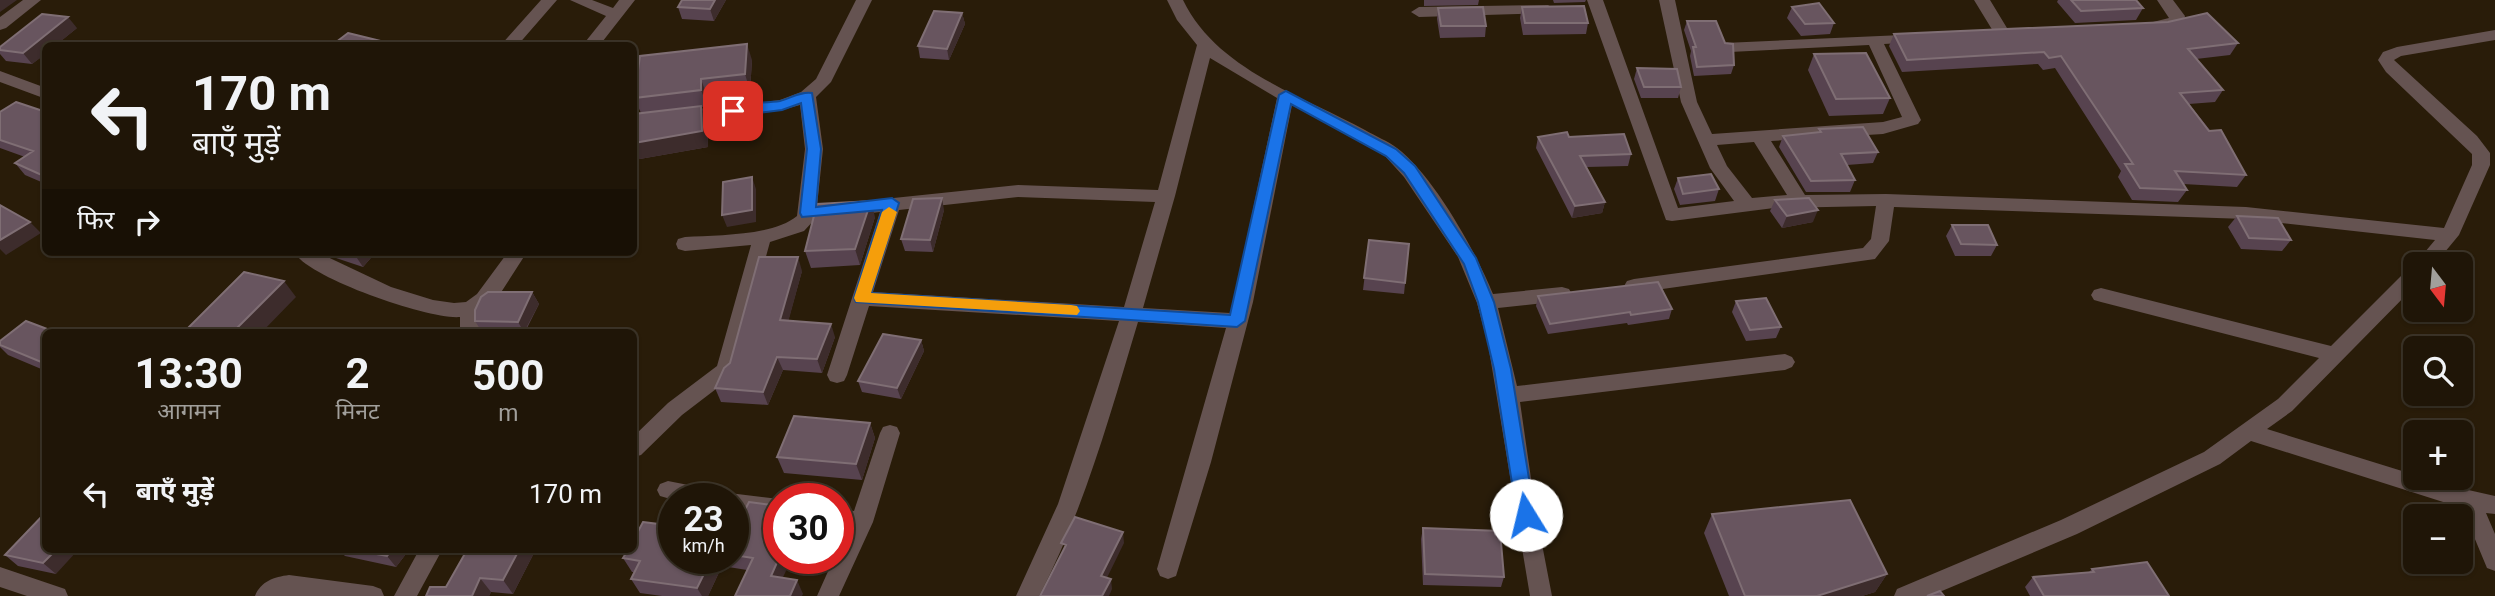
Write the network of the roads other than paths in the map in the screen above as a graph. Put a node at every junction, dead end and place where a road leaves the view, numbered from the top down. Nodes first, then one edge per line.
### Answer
1 (33, 0) edge
2 (549, 0) edge
3 (578, 0) edge
4 (627, 0) edge
5 (864, 0) edge
6 (1175, 0) edge
7 (1667, 0) edge
8 (1982, 0) edge
9 (2165, 0) edge
10 (1587, 7) edge
11 (1419, 12) dead end
12 (615, 13) junction
13 (0, 25) edge
14 (2135, 27) edge
15 (1982, 34) edge
16 (2495, 35) edge
17 (1930, 36) edge
18 (1874, 39) junction
19 (512, 42) edge
20 (593, 42) edge
21 (1205, 45) junction
22 (1730, 47) edge
23 (0, 76) edge
24 (42, 92) edge
25 (1286, 95) junction
26 (807, 96) junction
27 (637, 123) edge
28 (1759, 136) junction
29 (1706, 140) junction
30 (1166, 195) junction
31 (1886, 200) junction
32 (1800, 201) junction
33 (892, 203) junction
34 (1748, 206) junction
35 (807, 213) junction
36 (763, 235) junction
37 (2450, 235) junction
38 (685, 244) dead end
39 (2435, 252) edge
40 (308, 256) edge
41 (515, 256) edge
42 (2403, 287) edge
43 (1612, 289) edge
44 (1584, 292) edge
45 (2101, 295) dead end
46 (862, 298) junction
47 (1486, 302) junction
48 (469, 309) junction
49 (1132, 314) junction
50 (1237, 321) junction
51 (470, 329) edge
52 (2334, 354) junction
53 (1786, 362) dead end
54 (837, 375) dead end
55 (1507, 395) junction
56 (891, 433) dead end
57 (2250, 433) junction
58 (637, 446) edge
59 (2470, 501) junction
60 (2495, 505) edge
61 (854, 521) edge
62 (862, 522) junction
63 (428, 553) edge
64 (2495, 561) edge
65 (1168, 569) dead end
66 (0, 577) edge
67 (1931, 592) edge
68 (51, 595) edge
69 (266, 596) edge
70 (373, 596) edge
71 (405, 596) edge
72 (828, 596) edge
73 (1027, 596) edge
74 (1541, 596) edge
75 (1905, 596) edge

1 - 13 street
2 - 19 street
3 - 12 street
4 - 12 street
5 - 26 street
6 - 21 street
7 - 29 street
8 - 15 street
9 - 14 street
10 - 11 street
10 - 34 street
12 - 20 street
16 - 37 street
17 - 18 street
18 - 22 street
18 - 28 street
21 - 25 street
21 - 30 street
23 - 24 street
25 - 47 street
25 - 50 street
26 - 27 street
26 - 35 street
28 - 29 street
28 - 32 street
29 - 34 street
30 - 33 street
30 - 49 street
31 - 32 street
31 - 37 street
31 - 43 street
32 - 34 street
33 - 35 street
33 - 46 street
35 - 36 street
36 - 38 street
36 - 58 street
37 - 39 street
40 - 48 street
41 - 48 street
42 - 52 street
44 - 47 street
45 - 52 street
46 - 49 street
46 - 54 street
47 - 55 street
48 - 51 street
49 - 50 street
49 - 73 street
50 - 65 street
52 - 57 street
53 - 55 street
55 - 74 street
56 - 62 street
57 - 59 street
57 - 67 street
59 - 60 street
59 - 64 street
61 - 62 street
62 - 72 street
63 - 71 street
66 - 68 street
67 - 75 street
69 - 70 street

